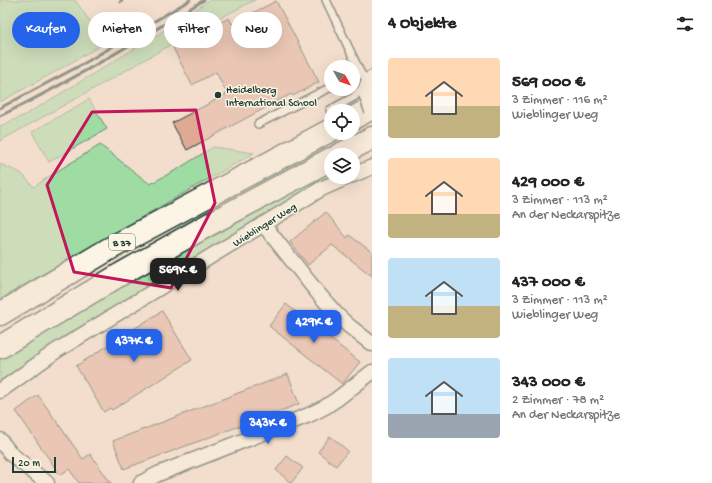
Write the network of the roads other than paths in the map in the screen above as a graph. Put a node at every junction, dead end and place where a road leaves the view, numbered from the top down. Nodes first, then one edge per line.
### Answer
1 (326, 0) edge
2 (368, 79) edge
3 (324, 91) edge
4 (347, 104) edge
5 (370, 105) edge
6 (360, 113) edge
7 (258, 124) dead end
8 (324, 124) edge
9 (372, 138) edge
10 (353, 148) edge
11 (324, 163) edge
12 (372, 167) edge
13 (360, 172) edge
14 (332, 184) edge
15 (263, 224) junction
16 (0, 314) edge
17 (372, 344) edge
18 (0, 347) edge
19 (372, 372) edge
20 (0, 391) edge
21 (0, 440) edge
22 (47, 483) edge
23 (140, 483) edge

1 - 2 lane
2 - 4 lane
2 - 5 street
3 - 7 lane
5 - 6 highway
8 - 16 highway, B 37
9 - 10 highway
11 - 18 highway, B 37
12 - 13 street
14 - 15 street, Wieblinger Weg
15 - 17 street
15 - 20 street, Wieblinger Weg
19 - 23 street
21 - 22 street

